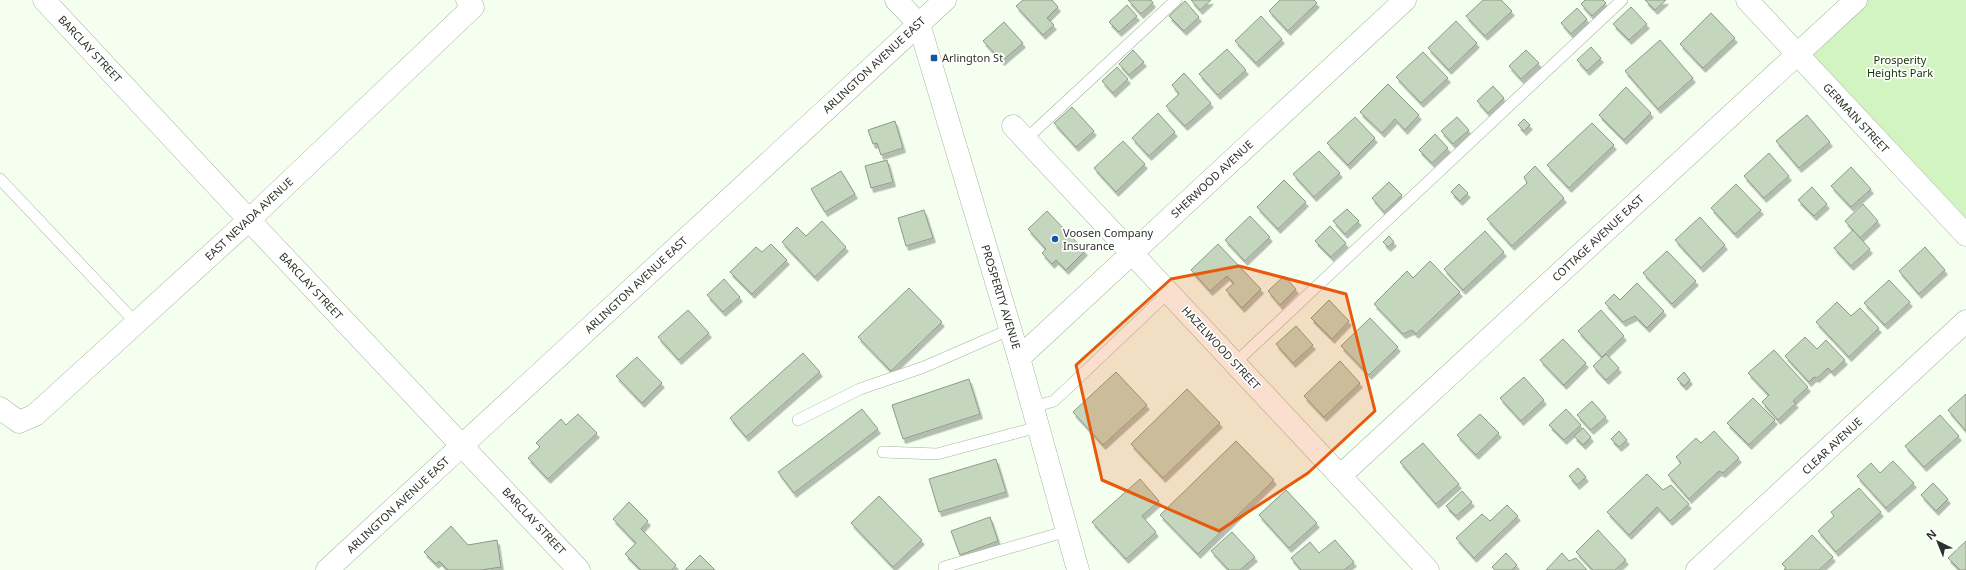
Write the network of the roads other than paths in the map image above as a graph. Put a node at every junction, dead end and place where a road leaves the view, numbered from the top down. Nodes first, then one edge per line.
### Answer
1 (44, 0) edge
2 (896, 0) edge
3 (945, 0) edge
4 (1176, 0) edge
5 (1405, 0) edge
6 (1622, 0) edge
7 (1747, 0) edge
8 (1856, 0) edge
9 (470, 4) edge
10 (919, 24) junction
11 (1797, 54) junction
12 (1020, 132) joint
13 (0, 179) edge
14 (249, 220) junction
15 (1966, 235) edge
16 (1132, 253) junction
17 (1169, 292) junction
18 (1966, 321) edge
19 (136, 323) junction
20 (1011, 329) junction
21 (1020, 358) junction
22 (1235, 363) junction
23 (0, 408) edge
24 (1036, 417) junction
25 (798, 420) dead end
26 (462, 446) junction
27 (884, 452) dead end
28 (1340, 476) junction
29 (1067, 531) junction
30 (327, 570) edge
31 (580, 570) edge
32 (945, 570) edge
33 (1078, 570) edge
34 (1428, 570) edge
35 (1697, 570) edge

1 - 14 street, BARCLAY STREET
2 - 10 street
3 - 10 street, ARLINGTON AVENUE EAST
4 - 12 lane
5 - 16 street, SHERWOOD AVENUE
6 - 22 lane
7 - 11 street, GERMAIN STREET
8 - 11 street, COTTAGE AVENUE EAST
9 - 14 street, EAST NEVADA AVENUE
10 - 20 street, PROSPERITY AVENUE
10 - 26 street, ARLINGTON AVENUE EAST
11 - 15 street, GERMAIN STREET
11 - 28 street, COTTAGE AVENUE EAST
12 - 16 street, HAZELWOOD STREET
13 - 19 lane
14 - 19 street, EAST NEVADA AVENUE
14 - 26 street, BARCLAY STREET
16 - 17 street, HAZELWOOD STREET
16 - 21 street, SHERWOOD AVENUE
17 - 22 street, HAZELWOOD STREET
17 - 24 lane
18 - 35 street, CLEAR AVENUE
19 - 23 street, EAST NEVADA AVENUE
20 - 21 street, PROSPERITY AVENUE
20 - 25 lane
21 - 24 street, PROSPERITY AVENUE
22 - 28 street, HAZELWOOD STREET
24 - 27 lane
24 - 29 street, PROSPERITY AVENUE
26 - 30 street, ARLINGTON AVENUE EAST
26 - 31 street, BARCLAY STREET
28 - 34 street, HAZELWOOD STREET
29 - 32 lane
29 - 33 street, PROSPERITY AVENUE

